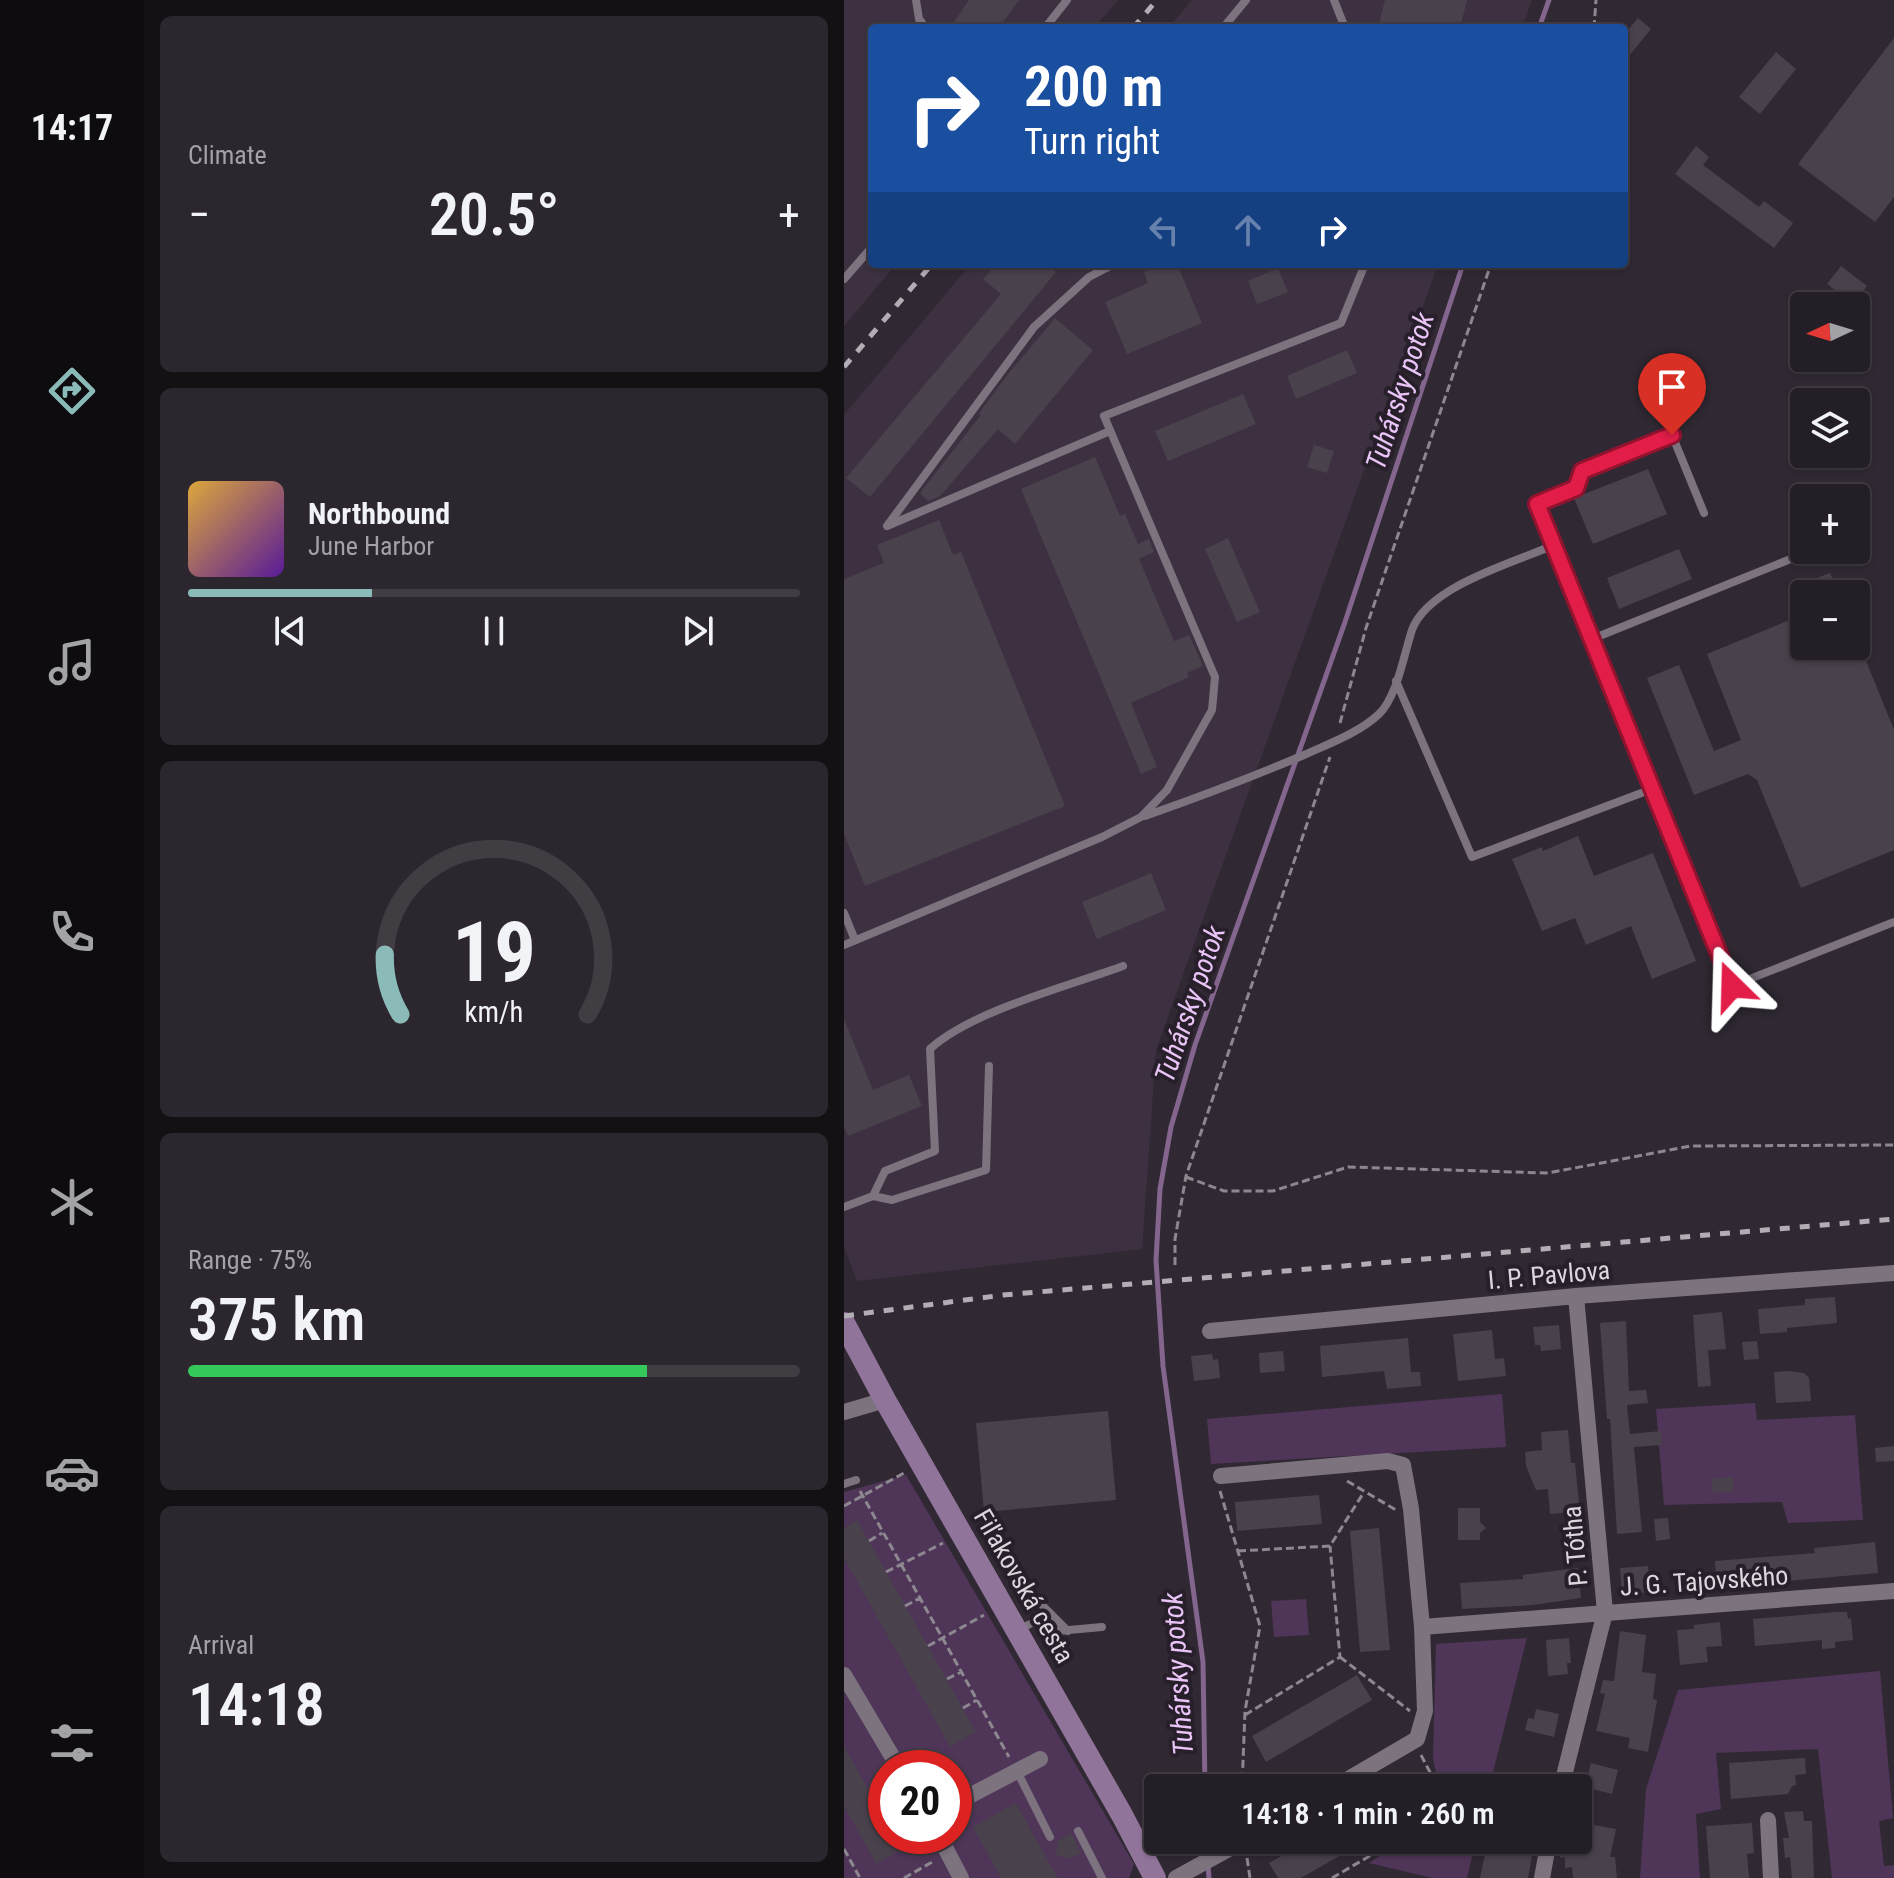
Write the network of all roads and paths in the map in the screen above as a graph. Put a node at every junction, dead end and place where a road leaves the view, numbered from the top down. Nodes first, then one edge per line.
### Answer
1 (916, 0) edge
2 (1067, 0) edge
3 (1246, 0) edge
4 (1334, 0) edge
5 (1596, 0) edge
6 (923, 24) edge
7 (1048, 24) edge
8 (1226, 24) edge
9 (1343, 24) edge
10 (1594, 24) edge
11 (868, 252) edge
12 (1106, 268) edge
13 (1363, 268) edge
14 (1490, 268) edge
15 (844, 279) edge
16 (1110, 431) junction
17 (1704, 513) dead end
18 (1554, 545) junction
19 (1790, 559) edge
20 (1592, 639) junction
21 (1396, 681) junction
22 (1336, 740) junction
23 (1652, 789) junction
24 (1141, 817) junction
25 (844, 913) edge
26 (1894, 922) edge
27 (855, 940) junction
28 (844, 945) edge
29 (1123, 966) dead end
30 (989, 1066) dead end
31 (1894, 1145) edge
32 (1186, 1176) junction
33 (873, 1196) junction
34 (844, 1207) edge
35 (1175, 1265) dead end
36 (1894, 1273) edge
37 (1576, 1296) junction
38 (844, 1323) edge
39 (1210, 1331) dead end
40 (885, 1400) junction
41 (844, 1412) edge
42 (1336, 1465) junction
43 (909, 1469) dead end
44 (1221, 1476) joint
45 (856, 1480) dead end
46 (844, 1484) edge
47 (1364, 1492) junction
48 (862, 1496) junction
49 (844, 1506) edge
50 (1411, 1513) junction
51 (882, 1533) junction
52 (949, 1540) dead end
53 (869, 1541) dead end
54 (1330, 1546) junction
55 (1238, 1551) junction
56 (901, 1565) junction
57 (886, 1572) dead end
58 (1894, 1591) edge
59 (920, 1598) junction
60 (1035, 1598) dead end
61 (905, 1606) dead end
62 (990, 1611) dead end
63 (1605, 1612) junction
64 (1026, 1626) junction
65 (1102, 1627) dead end
66 (1422, 1627) junction
67 (1070, 1630) junction
68 (943, 1639) junction
69 (928, 1646) dead end
70 (1340, 1657) junction
71 (961, 1672) junction
72 (844, 1675) edge
73 (947, 1679) dead end
74 (978, 1700) junction
75 (963, 1708) dead end
76 (1245, 1715) junction
77 (1422, 1721) junction
78 (1004, 1748) dead end
79 (888, 1750) edge
80 (1040, 1759) dead end
81 (1423, 1759) dead end
82 (1017, 1771) junction
83 (1243, 1774) edge
84 (1357, 1774) edge
85 (1431, 1774) edge
86 (1564, 1774) edge
87 (972, 1795) edge
88 (1768, 1820) dead end
89 (1078, 1831) dead end
90 (1050, 1837) dead end
91 (844, 1849) edge
92 (946, 1854) edge
93 (949, 1854) edge
94 (1220, 1854) edge
95 (1373, 1854) edge
96 (1546, 1854) edge
97 (906, 1877) edge
98 (860, 1878) edge
99 (961, 1878) edge
100 (1102, 1878) edge
101 (1155, 1878) edge
102 (1176, 1878) edge
103 (1332, 1878) edge
104 (1542, 1878) edge
105 (1771, 1878) edge

1 - 6 lane
2 - 7 lane
3 - 8 lane
4 - 9 lane
5 - 10 path
11 - 15 lane
12 - 16 lane
13 - 16 lane
14 - 22 path
16 - 24 lane
17 - 18 lane
18 - 20 lane
18 - 21 lane
19 - 20 lane
20 - 23 lane
21 - 22 lane
21 - 23 lane
22 - 24 lane
22 - 32 path
23 - 26 lane
24 - 27 lane
25 - 27 lane
27 - 28 lane
29 - 33 lane
30 - 33 lane
31 - 32 path
32 - 35 path
33 - 34 lane
36 - 37 street, I. P. Pavlova
37 - 39 street, I. P. Pavlova
37 - 63 street, P. Tótha
38 - 40 street, Fiľakovská cesta
40 - 41 street
40 - 64 street, Fiľakovská cesta
42 - 44 street
42 - 47 path
42 - 50 street
43 - 48 path
44 - 55 path
45 - 46 lane
47 - 50 path
47 - 54 path
48 - 49 path
48 - 51 path
50 - 66 street
51 - 53 path
51 - 56 path
52 - 56 path
54 - 55 path
54 - 70 path
55 - 76 path
56 - 57 path
56 - 59 path
58 - 63 street, J. G. Tajovského
59 - 61 path
59 - 68 path
60 - 67 lane
62 - 68 path
63 - 66 street, J. G. Tajovského
63 - 86 street, P. Tótha
64 - 67 lane
64 - 101 street, Fiľakovská cesta
65 - 67 lane
66 - 77 street
68 - 69 path
68 - 71 path
70 - 76 path
70 - 77 path
71 - 73 path
71 - 74 path
72 - 79 street
74 - 75 path
74 - 78 path
76 - 83 path
77 - 84 street
80 - 82 street
81 - 85 path
82 - 87 street
82 - 90 lane
88 - 105 street
89 - 100 lane
91 - 98 path
92 - 97 path
93 - 99 street
94 - 102 street
95 - 103 path
96 - 104 street

